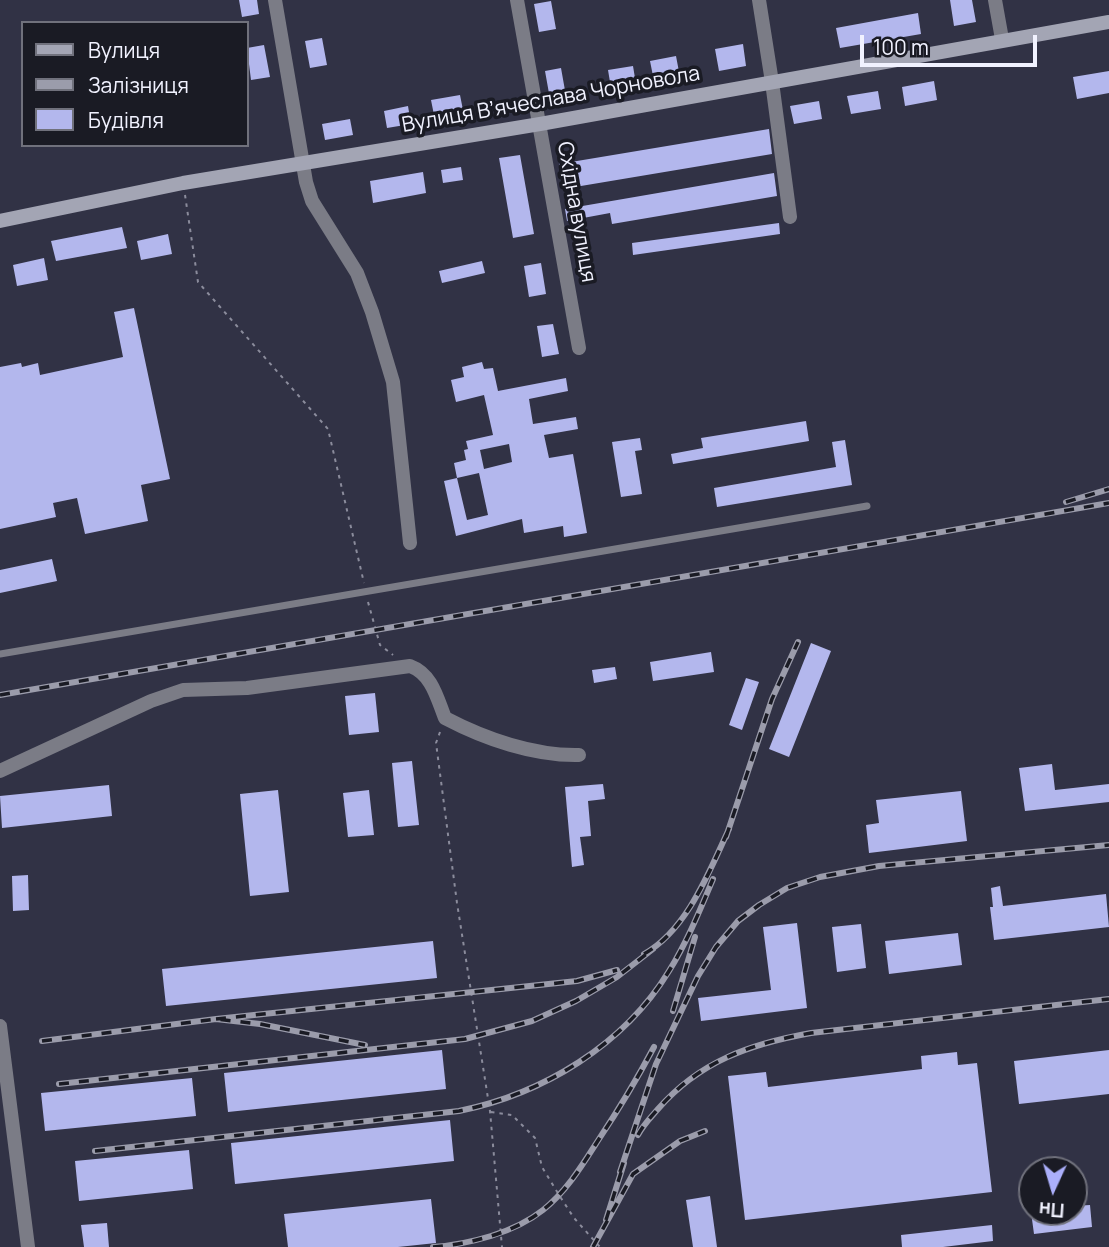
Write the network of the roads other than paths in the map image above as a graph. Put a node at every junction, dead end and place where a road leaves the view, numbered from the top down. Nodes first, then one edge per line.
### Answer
1 (275, 0) edge
2 (517, 0) edge
3 (759, 0) edge
4 (995, 0) edge
5 (1109, 22) edge
6 (1002, 39) junction
7 (772, 82) junction
8 (540, 124) junction
9 (302, 163) junction
10 (790, 217) dead end
11 (0, 221) edge
12 (579, 348) dead end
13 (867, 506) dead end
14 (410, 543) dead end
15 (0, 654) edge
16 (579, 755) dead end
17 (0, 771) edge
18 (0, 1026) edge
19 (28, 1247) edge

1 - 9 street
2 - 8 street, Східна вулиця
3 - 7 street
4 - 6 street
5 - 6 street, Вулиця Вʼячеслава Чорновола
6 - 7 street, Вулиця Вʼячеслава Чорновола
7 - 8 street, Вулиця Вʼячеслава Чорновола
7 - 10 street
8 - 9 street, Вулиця Вʼячеслава Чорновола
8 - 12 street, Східна вулиця
9 - 11 street, Вулиця Вʼячеслава Чорновола
9 - 14 street
13 - 15 lane
16 - 17 street
18 - 19 street

